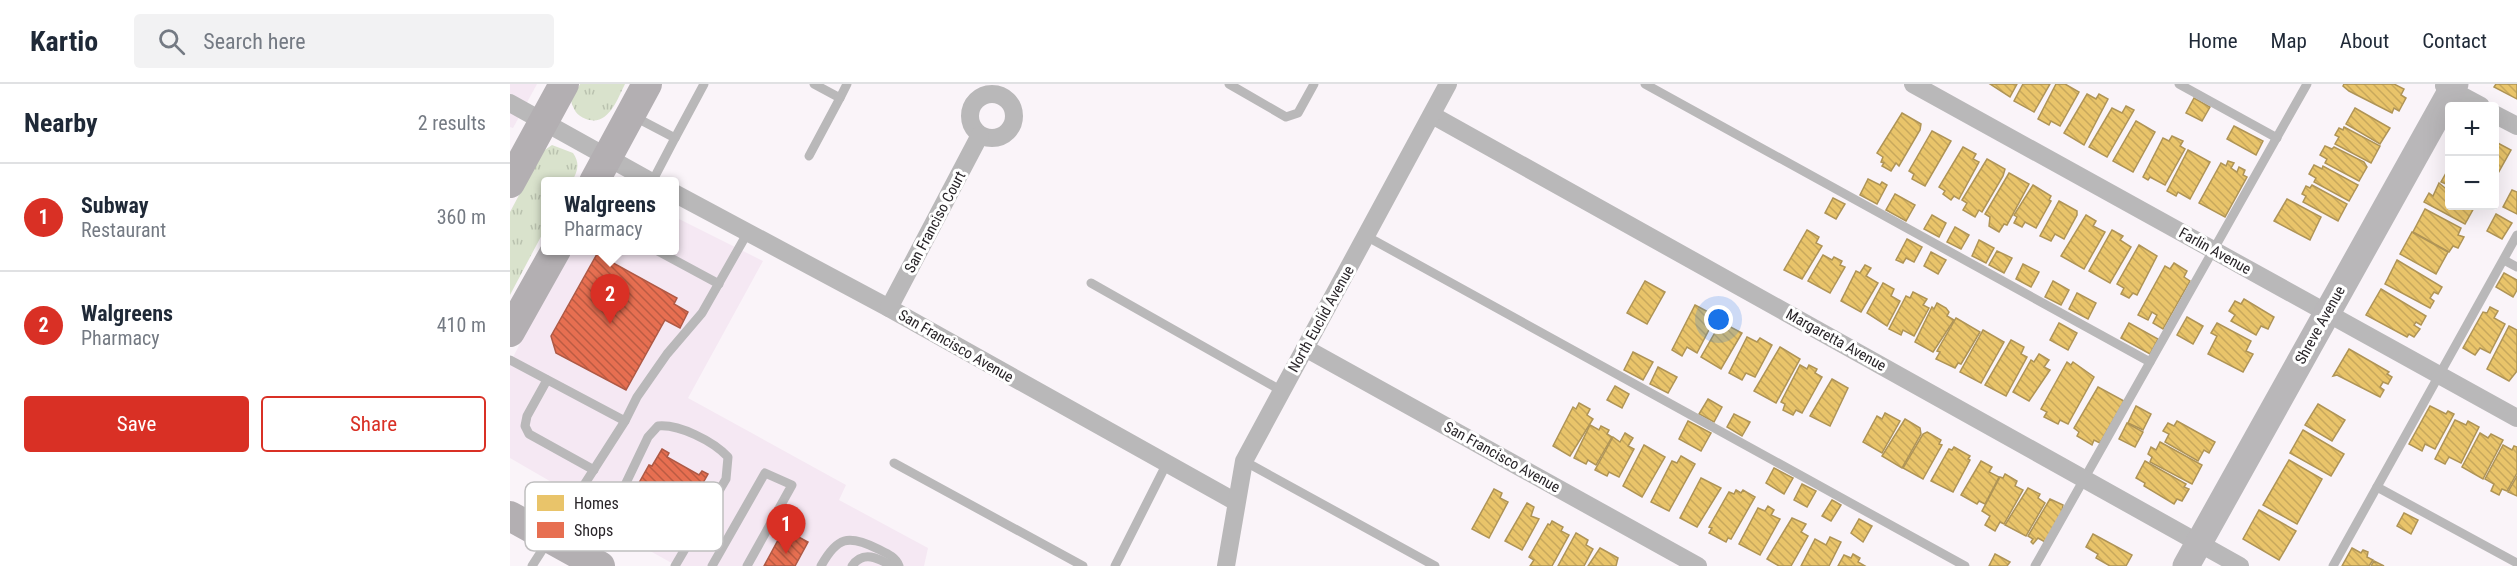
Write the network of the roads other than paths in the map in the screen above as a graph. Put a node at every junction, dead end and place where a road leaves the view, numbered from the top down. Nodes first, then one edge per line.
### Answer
1 (564, 84) edge
2 (646, 84) edge
3 (704, 84) edge
4 (814, 84) edge
5 (847, 84) edge
6 (1229, 84) edge
7 (1314, 84) edge
8 (1448, 84) edge
9 (1645, 84) edge
10 (1913, 84) edge
11 (2179, 84) edge
12 (2307, 84) edge
13 (2449, 86) edge
14 (840, 98) junction
15 (2475, 102) edge
16 (510, 103) edge
17 (630, 115) junction
18 (1432, 115) junction
19 (2499, 117) edge
20 (543, 122) junction
21 (2517, 126) edge
22 (980, 135) dead end
23 (675, 138) junction
24 (2277, 138) junction
25 (809, 156) dead end
26 (601, 169) edge
27 (632, 177) edge
28 (655, 177) edge
29 (510, 183) edge
30 (679, 195) edge
31 (748, 232) junction
32 (2517, 235) edge
33 (1366, 236) junction
34 (2214, 251) junction
35 (553, 255) edge
36 (665, 255) edge
37 (2504, 260) junction
38 (2517, 267) edge
39 (1091, 283) dead end
40 (719, 284) junction
41 (890, 308) junction
42 (2327, 314) junction
43 (510, 332) edge
44 (1305, 348) junction
45 (510, 360) edge
46 (2150, 362) junction
47 (2440, 376) junction
48 (547, 380) junction
49 (1282, 391) junction
50 (2517, 418) edge
51 (625, 421) junction
52 (1244, 461) junction
53 (894, 463) dead end
54 (1166, 465) junction
55 (594, 470) junction
56 (2083, 479) junction
57 (586, 482) edge
58 (629, 482) edge
59 (723, 484) edge
60 (2378, 487) junction
61 (1236, 502) junction
62 (510, 516) edge
63 (525, 524) edge
64 (723, 545) edge
65 (542, 551) edge
66 (573, 551) edge
67 (684, 551) edge
68 (720, 551) edge
69 (2193, 555) edge
70 (595, 563) edge
71 (2517, 563) edge
72 (532, 566) edge
73 (675, 566) edge
74 (711, 566) edge
75 (747, 566) edge
76 (821, 566) edge
77 (852, 566) edge
78 (892, 566) edge
79 (899, 566) edge
80 (1083, 566) edge
81 (1115, 566) edge
82 (1226, 566) edge
83 (1435, 566) edge
84 (1698, 566) edge
85 (1965, 566) edge
86 (2036, 566) edge
87 (2240, 566) edge
88 (2333, 566) edge

1 - 20 main road
2 - 17 main road
3 - 23 lane
4 - 14 lane
5 - 14 lane
6 - 7 lane
8 - 18 street, North Euclid Avenue
9 - 46 lane
10 - 34 street, Farlin Avenue
11 - 24 lane
12 - 24 lane
13 - 15 street
13 - 42 street, Shreve Avenue
14 - 25 lane
16 - 20 street
17 - 23 lane
17 - 26 main road
18 - 33 street, North Euclid Avenue
18 - 56 street, Margaretta Avenue
19 - 21 street
20 - 26 street
20 - 29 main road
22 - 41 street, San Franciso Court
23 - 28 lane
24 - 34 lane
26 - 27 street
30 - 31 street, San Francisco Avenue
31 - 40 lane
31 - 41 street, San Francisco Avenue
32 - 37 lane
33 - 44 street, North Euclid Avenue
33 - 85 lane
34 - 42 street, Farlin Avenue
34 - 46 lane
35 - 43 main road
36 - 40 lane
37 - 38 lane
37 - 47 lane
39 - 49 lane
40 - 51 lane
41 - 54 street, San Francisco Avenue
42 - 47 street, Farlin Avenue
42 - 69 street, Shreve Avenue
44 - 49 street, North Euclid Avenue
44 - 84 street, San Francisco Avenue
45 - 48 lane
46 - 56 lane
47 - 50 street, Farlin Avenue
47 - 60 lane
48 - 51 lane
48 - 55 lane
49 - 52 street, North Euclid Avenue
51 - 55 lane
52 - 61 street, North Euclid Avenue
52 - 83 lane
53 - 80 lane
54 - 61 street, San Francisco Avenue
54 - 81 lane
55 - 57 lane
56 - 69 street, Margaretta Avenue
56 - 86 lane
58 - 59 lane
60 - 71 lane
60 - 88 lane
61 - 82 street, North Euclid Avenue
62 - 63 main road
64 - 75 lane
65 - 72 lane
66 - 70 main road
67 - 73 lane
68 - 74 lane
69 - 87 street, Margaretta Avenue
76 - 79 lane
77 - 78 lane

